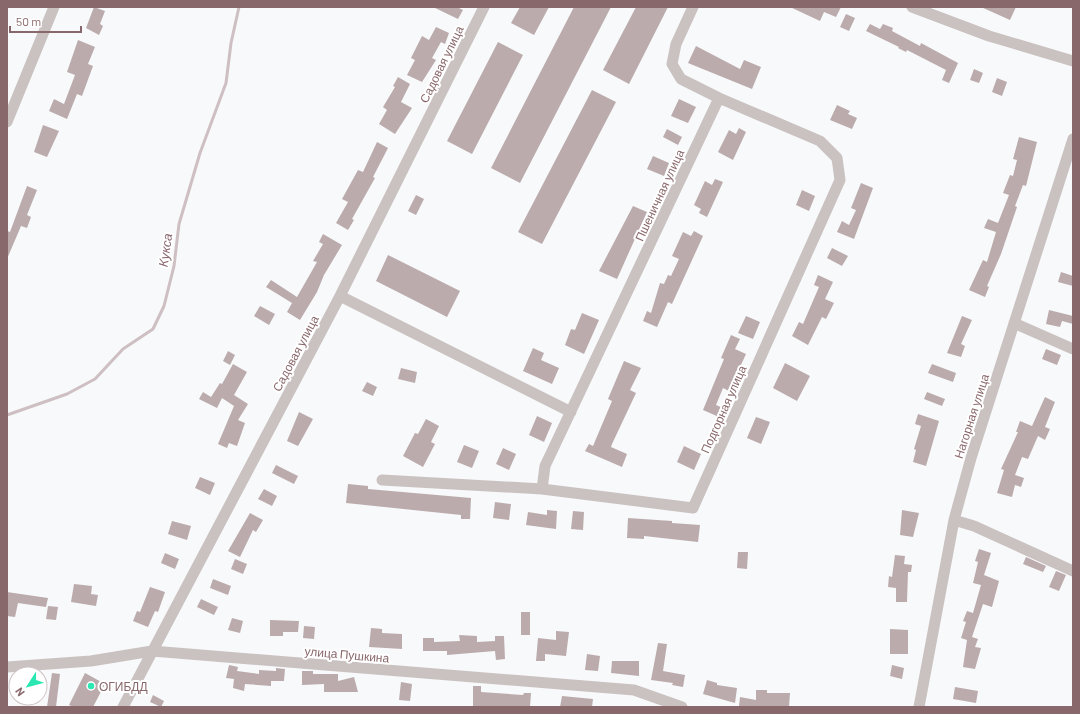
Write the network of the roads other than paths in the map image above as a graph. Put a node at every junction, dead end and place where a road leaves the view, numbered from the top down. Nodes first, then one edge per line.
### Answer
1 (54, 7) edge
2 (484, 7) edge
3 (692, 7) edge
4 (912, 7) edge
5 (1073, 62) edge
6 (719, 98) junction
7 (7, 122) edge
8 (1073, 139) edge
9 (340, 296) junction
10 (1014, 323) junction
11 (1073, 349) edge
12 (571, 412) junction
13 (382, 480) dead end
14 (542, 489) junction
15 (954, 520) junction
16 (1073, 571) edge
17 (152, 651) junction
18 (7, 667) edge
19 (123, 707) edge
20 (682, 707) edge
21 (919, 707) edge

1 - 7 street
2 - 9 street, Садовая улица
3 - 6 street
4 - 5 street
6 - 12 street, Пшеничная улица
6 - 14 street, Подгорная улица
8 - 10 street, Нагорная улица
9 - 12 street
9 - 17 street, Садовая улица
10 - 11 street
10 - 15 street, Нагорная улица
12 - 14 street, Пшеничная улица
13 - 14 street, Подгорная улица
15 - 16 street
15 - 21 street, Нагорная улица
17 - 18 street, улица Пушкина
17 - 19 street, Садовая улица
17 - 20 street, улица Пушкина

